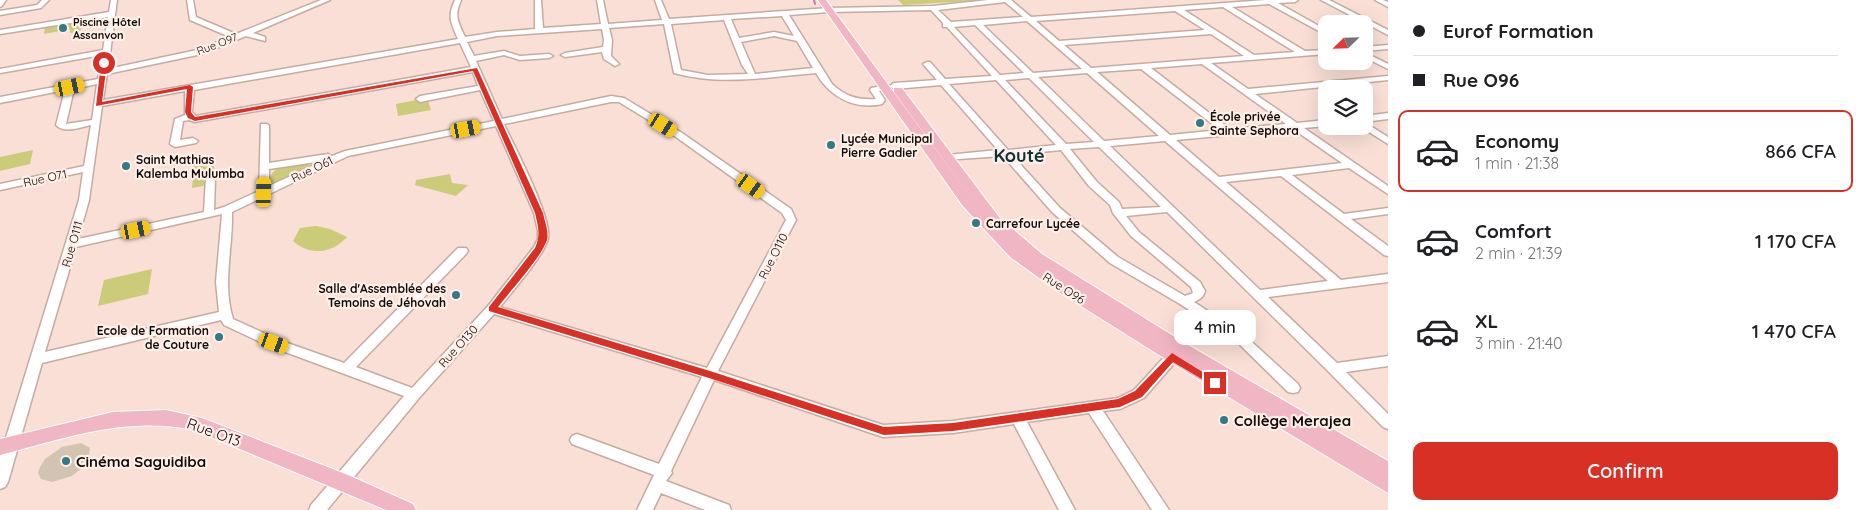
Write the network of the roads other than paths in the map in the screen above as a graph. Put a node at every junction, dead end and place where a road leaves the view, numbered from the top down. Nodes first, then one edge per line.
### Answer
1 (3, 0) edge
2 (46, 0) edge
3 (114, 0) edge
4 (190, 0) edge
5 (327, 0) edge
6 (458, 0) edge
7 (538, 0) edge
8 (600, 0) edge
9 (658, 0) edge
10 (1007, 0) edge
11 (1296, 0) edge
12 (1324, 0) edge
13 (1378, 0) edge
14 (1271, 2) junction
15 (0, 5) edge
16 (831, 5) edge
17 (1224, 5) junction
18 (1388, 5) edge
19 (933, 8) junction
20 (1176, 8) junction
21 (0, 13) edge
22 (784, 13) junction
23 (111, 14) junction
24 (727, 17) junction
25 (1029, 19) junction
26 (665, 21) junction
27 (977, 23) junction
28 (604, 25) junction
29 (946, 25) junction
30 (1318, 28) edge
31 (539, 30) junction
32 (0, 32) edge
33 (1212, 32) junction
34 (246, 33) junction
35 (1388, 33) edge
36 (236, 37) junction
37 (800, 38) junction
38 (262, 39) dead end
39 (463, 39) junction
40 (738, 40) junction
41 (1059, 44) junction
42 (1388, 47) edge
43 (1373, 48) edge
44 (606, 49) junction
45 (105, 52) junction
46 (1318, 53) edge
47 (1304, 54) junction
48 (565, 55) dead end
49 (549, 56) dead end
50 (1251, 58) junction
51 (471, 59) junction
52 (1373, 59) edge
53 (1204, 62) junction
54 (615, 64) dead end
55 (927, 64) dead end
56 (1144, 67) junction
57 (1388, 67) edge
58 (475, 69) junction
59 (818, 70) junction
60 (0, 71) edge
61 (1090, 71) junction
62 (752, 75) junction
63 (1032, 76) junction
64 (102, 77) junction
65 (998, 78) junction
66 (1388, 78) edge
67 (943, 82) junction
68 (70, 87) junction
69 (190, 87) junction
70 (484, 87) junction
71 (890, 87) junction
72 (1246, 92) junction
73 (420, 99) dead end
74 (0, 100) edge
75 (98, 104) junction
76 (1388, 116) edge
77 (190, 117) junction
78 (1373, 118) edge
79 (95, 122) junction
80 (500, 123) junction
81 (1318, 124) edge
82 (264, 126) dead end
83 (1296, 126) junction
84 (1373, 131) edge
85 (1230, 132) junction
86 (1169, 138) junction
87 (193, 140) dead end
88 (1388, 141) edge
89 (1102, 143) junction
90 (1063, 147) junction
91 (1004, 152) junction
92 (345, 154) junction
93 (947, 158) junction
94 (1352, 165) junction
95 (265, 167) junction
96 (90, 168) junction
97 (1283, 172) junction
98 (210, 179) dead end
99 (1218, 180) junction
100 (0, 187) edge
101 (1388, 191) edge
102 (264, 192) junction
103 (1170, 209) junction
104 (226, 210) junction
105 (1388, 211) edge
106 (1118, 213) junction
107 (209, 214) junction
108 (1343, 217) junction
109 (72, 244) junction
110 (462, 251) dead end
111 (1388, 252) edge
112 (1388, 278) edge
113 (1338, 284) junction
114 (1258, 294) junction
115 (1184, 301) junction
116 (492, 309) junction
117 (225, 315) junction
118 (1172, 356) junction
119 (38, 359) junction
120 (1388, 361) edge
121 (1334, 368) junction
122 (346, 369) junction
123 (710, 374) junction
124 (1293, 388) dead end
125 (414, 394) junction
126 (1093, 408) junction
127 (1018, 419) junction
128 (1388, 423) edge
129 (577, 440) dead end
130 (7, 445) edge
131 (1388, 470) edge
132 (661, 479) junction
133 (341, 481) junction
134 (0, 482) edge
135 (1388, 485) edge
136 (317, 510) edge
137 (406, 510) edge
138 (645, 510) edge
139 (723, 510) edge
140 (1067, 510) edge
141 (1161, 510) edge

1 - 15 street
2 - 21 street
3 - 23 street, Rue O111
4 - 36 street
5 - 34 street, Rue O97
6 - 39 street, Rue O130
7 - 31 street
8 - 28 street
9 - 26 street
10 - 19 street
10 - 25 street
11 - 14 street
12 - 35 street
13 - 18 street
14 - 17 street
14 - 30 street
16 - 19 street
16 - 22 street
16 - 71 main road, Rue O96
17 - 20 street
17 - 47 street
19 - 29 street
20 - 25 street
20 - 33 street
22 - 24 street
22 - 37 street
23 - 32 street
23 - 45 street, Rue O111
24 - 26 street
24 - 40 street
25 - 27 street
25 - 41 street
26 - 28 street
26 - 62 street
27 - 29 street
27 - 63 street
28 - 31 street
28 - 44 street
29 - 65 street
31 - 39 street
33 - 41 street
33 - 50 street
34 - 36 street, Rue O97
34 - 38 street
36 - 64 street, Rue O97
37 - 40 street
37 - 59 street
39 - 51 street, Rue O130
39 - 69 street
40 - 62 street
41 - 61 street
42 - 43 street
44 - 48 street
44 - 54 street
45 - 60 street
45 - 64 street, Rue O111
46 - 47 street
47 - 50 street
49 - 51 street
50 - 53 street
51 - 58 street, Rue O130
52 - 57 street
53 - 56 street
53 - 72 street
55 - 67 street
56 - 61 street
56 - 85 street
58 - 70 street, Rue O130
58 - 77 street
59 - 62 street
59 - 71 street
61 - 63 street
61 - 86 street
63 - 65 street
63 - 89 street
64 - 68 street, Rue O97
64 - 75 street, Rue O111
65 - 67 street
65 - 90 street
66 - 72 street
67 - 71 street
67 - 91 street
68 - 74 street, Rue O97
68 - 79 street
69 - 75 street
69 - 77 street
70 - 73 street
70 - 80 street, Rue O130
71 - 93 main road, Rue O96
71 - 118 main road, Rue O96
72 - 83 street
75 - 79 street, Rue O111
76 - 78 street
77 - 87 street
79 - 96 street, Rue O111
80 - 92 street, Rue O61
80 - 116 street, Rue O130
80 - 123 street, Rue O110
81 - 83 street
82 - 95 street
83 - 85 street
83 - 94 street
84 - 88 street
85 - 86 street
86 - 89 street
86 - 99 street
89 - 90 street
89 - 103 street
90 - 91 street
90 - 106 street
91 - 93 street
91 - 115 street
92 - 95 street
92 - 102 street, Rue O61
93 - 131 main road, Rue O96
94 - 97 street
94 - 101 street
95 - 102 street
96 - 100 street, Rue O71
96 - 109 street, Rue O111
97 - 99 street
97 - 108 street
98 - 107 street
99 - 113 street
102 - 104 street, Rue O61
103 - 106 street
103 - 114 street
104 - 107 street, Rue O61
104 - 117 street
105 - 108 street
106 - 115 street
107 - 109 street, Rue O61
108 - 111 street
109 - 119 street, Rue O111
110 - 122 street
112 - 113 street
113 - 114 street
114 - 121 street
115 - 124 street
116 - 123 street
116 - 125 street, Rue O130
117 - 119 street
117 - 122 street
118 - 126 street
118 - 135 main road, Rue O96
119 - 130 street, Rue O111
120 - 121 street
121 - 128 street
122 - 125 street
123 - 127 street
123 - 132 street, Rue O110
125 - 133 street, Rue O130
126 - 127 street
126 - 141 street
127 - 140 street
129 - 132 street
130 - 133 main road, Rue O13
130 - 134 street, Rue O111
132 - 138 street, Rue O110
132 - 139 street
133 - 136 street, Rue O130
133 - 137 main road, Rue O13

